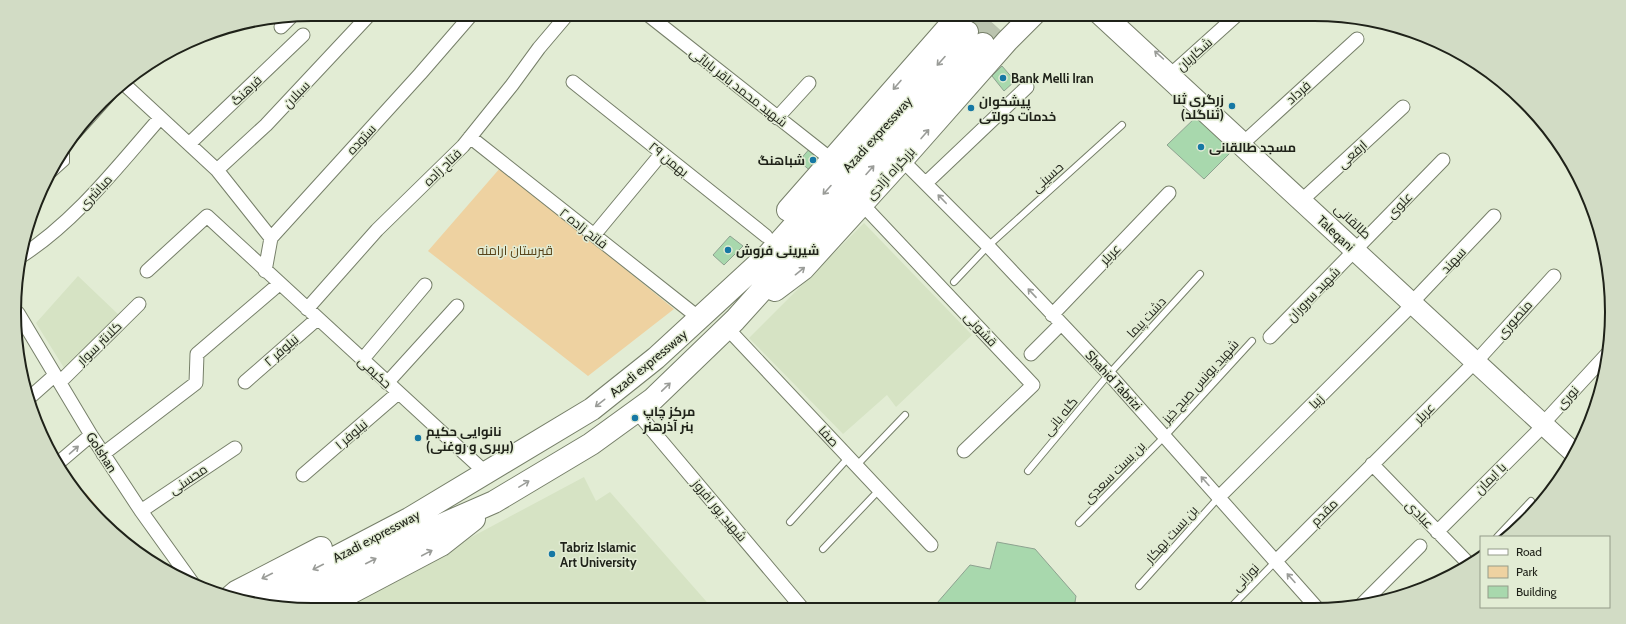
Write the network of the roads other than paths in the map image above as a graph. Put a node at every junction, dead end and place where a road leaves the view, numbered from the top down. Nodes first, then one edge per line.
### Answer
1 (363, 21) edge
2 (466, 21) edge
3 (562, 21) edge
4 (656, 21) edge
5 (1011, 21) edge
6 (1026, 21) edge
7 (1108, 21) edge
8 (1121, 21) edge
9 (1230, 21) edge
10 (970, 30) edge
11 (304, 35) dead end
12 (1006, 40) junction
13 (1357, 40) dead end
14 (1172, 74) junction
15 (573, 82) dead end
16 (809, 83) dead end
17 (128, 86) edge
18 (1027, 87) dead end
19 (1403, 107) dead end
20 (160, 118) junction
21 (777, 118) junction
22 (1122, 125) dead end
23 (470, 137) junction
24 (1247, 142) junction
25 (189, 144) junction
26 (662, 153) junction
27 (66, 156) edge
28 (832, 160) junction
29 (902, 160) junction
30 (1443, 160) dead end
31 (59, 169) edge
32 (217, 170) junction
33 (926, 183) junction
34 (1169, 193) dead end
35 (1306, 196) junction
36 (862, 204) junction
37 (1494, 216) dead end
38 (594, 235) junction
39 (766, 236) junction
40 (271, 238) junction
41 (988, 246) junction
42 (1360, 246) junction
43 (28, 251) edge
44 (147, 271) dead end
45 (265, 271) junction
46 (1200, 274) dead end
47 (1554, 276) dead end
48 (954, 282) dead end
49 (279, 284) junction
50 (425, 285) dead end
51 (1417, 298) junction
52 (139, 304) dead end
53 (715, 304) junction
54 (457, 306) dead end
55 (307, 309) junction
56 (699, 318) junction
57 (21, 319) edge
58 (317, 319) junction
59 (1056, 320) junction
60 (731, 324) junction
61 (1270, 337) dead end
62 (1252, 341) dead end
63 (1031, 354) dead end
64 (1480, 356) junction
65 (362, 360) junction
66 (1601, 361) edge
67 (1109, 374) junction
68 (57, 378) junction
69 (245, 382) dead end
70 (387, 383) junction
71 (398, 393) junction
72 (33, 395) edge
73 (636, 411) junction
74 (905, 415) dead end
75 (1548, 419) junction
76 (91, 435) junction
77 (1165, 436) junction
78 (235, 448) dead end
79 (1571, 449) edge
80 (964, 451) dead end
81 (103, 454) junction
82 (61, 460) edge
83 (853, 461) junction
84 (1372, 464) junction
85 (1028, 471) dead end
86 (486, 474) junction
87 (303, 475) dead end
88 (880, 489) junction
89 (456, 492) junction
90 (1220, 497) junction
91 (1531, 501) dead end
92 (494, 502) junction
93 (141, 511) junction
94 (790, 522) dead end
95 (1079, 523) dead end
96 (1437, 532) junction
97 (1498, 536) edge
98 (931, 545) dead end
99 (1420, 546) dead end
100 (823, 549) dead end
101 (1276, 561) junction
102 (1466, 561) edge
103 (187, 575) edge
104 (1139, 586) dead end
105 (235, 593) edge
106 (1368, 598) edge
107 (264, 599) edge
108 (296, 602) edge
109 (331, 603) edge
110 (799, 603) edge
111 (1235, 603) edge
112 (1313, 603) edge

1 - 32 street, سبلان
2 - 40 street, ستوده
3 - 23 street, فتاح زاده
4 - 21 street, شهید محمد باقر بابائی
5 - 12 highway
6 - 12 highway, بزرگراه آزادی
7 - 14 main road, Taleqani
14 -> 8 lane
9 - 14 street, شکاریان
10 -> 28 highway
10 -> 53 highway, Azadi expressway
60 -> 10 highway, Azadi expressway
11 - 25 street, فرهنگ
29 -> 12 highway, بزرگراه آزادی
13 - 24 street, فرداد
14 - 24 main road, Taleqani
15 - 26 street, ۲۹ بهمن
16 - 21 street
17 - 20 street
18 - 33 street
19 - 35 street, ارفعی
20 - 25 street
20 - 43 street, مباشری
21 - 28 street, شهید محمد باقر بابائی
22 - 41 lane, حسینی
23 - 38 street, فاتح زاده ۲
23 - 55 street, فتاح زاده
24 - 35 main road, Taleqani
25 - 32 street
26 - 38 street
26 - 39 street, ۲۹ بهمن
27 - 31 lane
28 - 39 highway
29 - 33 street, Shahid Tabrizi
29 - 36 highway, بزرگراه آزادی
30 - 42 street, علوی
32 - 40 street
41 -> 33 street, Shahid Tabrizi
34 - 59 street, عربلر
35 - 42 main road, Taleqani
60 -> 36 highway, بزرگراه آزادی
36 - 80 street, قشونی
37 - 51 street, سهند
38 - 56 street, فاتح زاده ۲
39 - 53 highway
40 - 45 street
41 - 48 lane, حسینی
59 -> 41 street, Shahid Tabrizi
42 - 51 main road, Taleqani
42 - 61 street, شهید سروران
44 - 45 street, حکیمی
45 - 49 street, حکیمی
46 - 67 lane, دشت پیما
47 - 64 street, منصوری
49 - 55 street, حکیمی
49 - 81 street
50 - 65 street
51 - 64 main road, Taleqani
51 - 90 street, زیبا
52 - 68 street, کلانتر سوار
53 - 56 highway, Azadi expressway
54 - 70 street
55 - 58 street, حکیمی
56 -> 86 highway, Azadi expressway
57 - 68 street, Golshan
58 - 65 street, حکیمی
58 - 69 street, نیلوفر ۲
59 - 63 street, عربلر
59 - 67 street, Shahid Tabrizi
73 -> 60 highway, Azadi expressway
60 - 83 street, صفا
62 - 77 lane, شهید یونس صبح خیز
64 - 75 main road, Taleqani
64 - 84 street, عربلر
65 - 70 street, حکیمی
66 - 75 street, نوری
67 - 77 street, Shahid Tabrizi
67 - 85 lane, گله بانی
68 - 72 street, کلانتر سوار
68 - 76 street, Golshan
70 - 71 street, حکیمی
71 - 86 street, حکیمی
71 - 87 street, نیلوفر ۱
92 -> 73 highway, Azadi expressway
73 - 110 street, شهید پور افروز
74 - 83 lane
75 - 79 main road, Taleqani
75 - 96 street, با ایمان
76 - 81 street, Golshan
82 -> 76 street
90 -> 77 street, Shahid Tabrizi
77 - 95 lane, بن بست سعدی
78 - 93 street, محسنی
81 - 93 street, Golshan
83 - 88 street, صفا
83 - 94 lane
84 - 96 street, عبادی
84 - 101 street, مقدم
86 - 89 highway, Azadi expressway
88 - 98 street, صفا
88 - 100 lane
89 -> 105 highway
89 -> 107 highway, Azadi expressway
90 - 101 street, Shahid Tabrizi
90 - 104 lane, بن بست بهکار
91 - 97 lane
108 -> 92 highway, Azadi expressway
109 -> 92 highway
93 - 103 street, Golshan
96 - 102 street, عبادی
99 - 106 street
101 - 111 lane, نورانی
112 -> 101 street, Shahid Tabrizi

